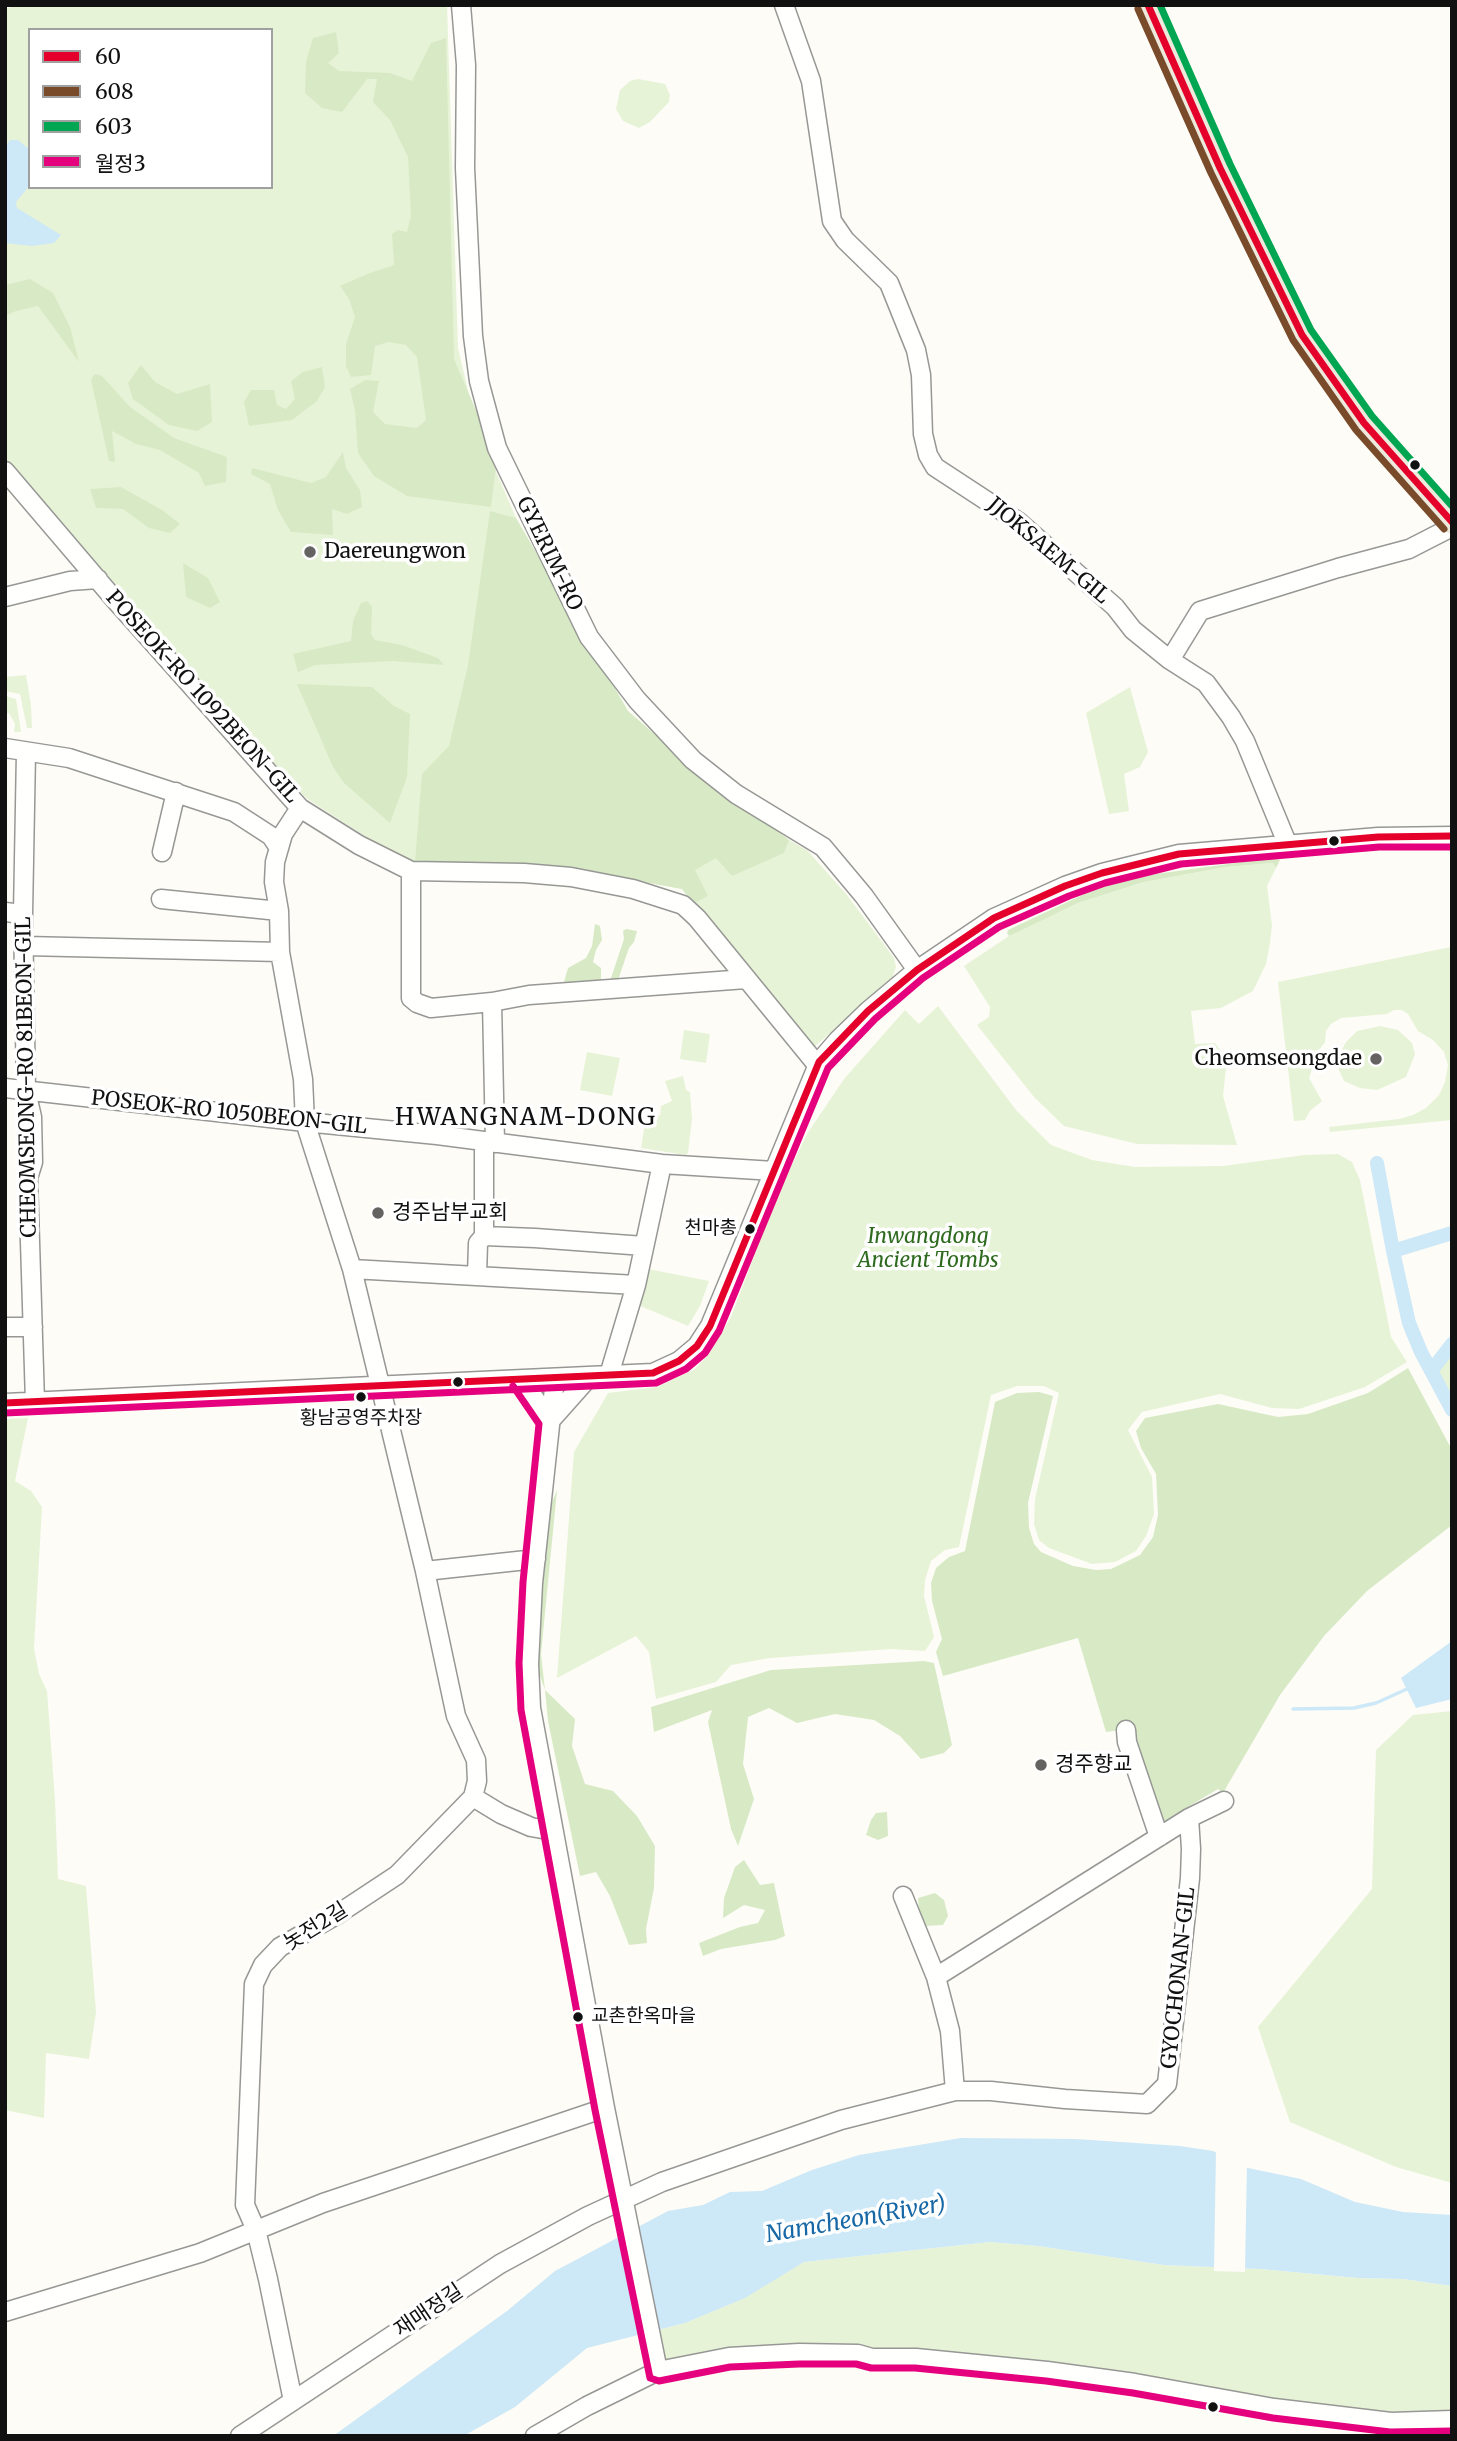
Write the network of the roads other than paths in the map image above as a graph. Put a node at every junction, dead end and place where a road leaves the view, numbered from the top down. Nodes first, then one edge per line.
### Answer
1 (461, 5) edge
2 (784, 5) edge
3 (1148, 5) edge
4 (5, 471) edge
5 (1452, 525) edge
6 (98, 579) junction
7 (5, 597) edge
8 (1170, 660) junction
9 (5, 748) edge
10 (26, 752) junction
11 (176, 792) junction
12 (300, 808) junction
13 (1452, 836) edge
14 (1287, 843) junction
15 (279, 848) junction
16 (162, 852) dead end
17 (411, 871) junction
18 (161, 899) dead end
19 (279, 911) junction
20 (14, 913) edge
21 (26, 946) junction
22 (280, 952) junction
23 (918, 970) junction
24 (746, 979) junction
25 (492, 1002) junction
26 (818, 1066) junction
27 (5, 1088) edge
28 (26, 1091) junction
29 (304, 1122) junction
30 (489, 1142) junction
31 (662, 1164) junction
32 (774, 1171) junction
33 (484, 1236) junction
34 (644, 1247) junction
35 (352, 1269) junction
36 (477, 1276) junction
37 (636, 1285) junction
38 (5, 1327) edge
39 (33, 1327) junction
40 (609, 1375) junction
41 (590, 1376) junction
42 (555, 1379) junction
43 (522, 1380) junction
44 (382, 1387) junction
45 (35, 1402) junction
46 (5, 1403) edge
47 (550, 1421) junction
48 (536, 1559) junction
49 (425, 1571) junction
50 (1126, 1730) dead end
51 (473, 1797) junction
52 (1224, 1801) dead end
53 (1189, 1818) junction
54 (553, 1831) junction
55 (1159, 1837) junction
56 (903, 1896) dead end
57 (936, 1977) junction
58 (955, 2091) junction
59 (605, 2108) junction
60 (625, 2202) junction
61 (256, 2230) junction
62 (5, 2312) edge
63 (658, 2371) junction
64 (293, 2401) junction
65 (1452, 2420) edge
66 (240, 2436) edge
67 (535, 2436) edge

1 - 23 street, GYERIM-RO
2 - 8 street, JJOKSAEM-GIL
3 - 5 main road
4 - 6 street, POSEOK-RO 1092BEON-GIL
5 - 8 street
6 - 7 street
6 - 12 street, POSEOK-RO 1092BEON-GIL
8 - 14 street, JJOKSAEM-GIL
9 - 10 street
10 - 11 street
10 - 20 street, CHEOMSEONG-RO 81BEON-GIL
11 - 15 street
11 - 16 street
12 - 15 street
12 - 17 street, POSEOK-RO 1092BEON-GIL
13 - 14 street
14 - 23 street
15 - 19 street
17 - 24 street, POSEOK-RO 1092BEON-GIL
17 - 25 street
18 - 19 street
19 - 22 street
20 - 21 street, CHEOMSEONG-RO 81BEON-GIL
21 - 22 street
21 - 28 street, CHEOMSEONG-RO 81BEON-GIL
22 - 29 street
23 - 26 street
24 - 25 street
24 - 26 street, POSEOK-RO 1092BEON-GIL
25 - 30 street
26 - 32 street
27 - 28 street, POSEOK-RO 1050BEON-GIL
28 - 29 street, POSEOK-RO 1050BEON-GIL
28 - 39 street, CHEOMSEONG-RO 81BEON-GIL
29 - 30 street, POSEOK-RO 1050BEON-GIL
29 - 35 street
30 - 31 street, POSEOK-RO 1050BEON-GIL
30 - 33 street
31 - 32 street, POSEOK-RO 1050BEON-GIL
31 - 34 street
32 - 40 street
33 - 34 street
33 - 36 street
34 - 37 street
35 - 36 street
35 - 44 street
36 - 37 street
37 - 40 street
38 - 39 street
39 - 45 street, CHEOMSEONG-RO 81BEON-GIL
40 - 41 street
41 - 42 street
41 - 47 street
42 - 43 street
42 - 47 street
43 - 44 street
43 - 47 street
44 - 45 street
44 - 49 street
45 - 46 street
47 - 48 street
48 - 49 street
48 - 54 street
49 - 51 street
50 - 55 street
51 - 54 street
51 - 61 street, 놋전2길
52 - 53 street
53 - 55 street
53 - 58 street, GYOCHONAN-GIL
54 - 59 street
55 - 57 street
56 - 57 street
57 - 58 street
58 - 60 street, GYOCHONAN-GIL
59 - 60 street
59 - 61 street
60 - 63 street
60 - 64 street, 재매정길
61 - 62 street
61 - 64 street, 놋전2길
63 - 65 street
63 - 67 street
64 - 66 street, 재매정길

